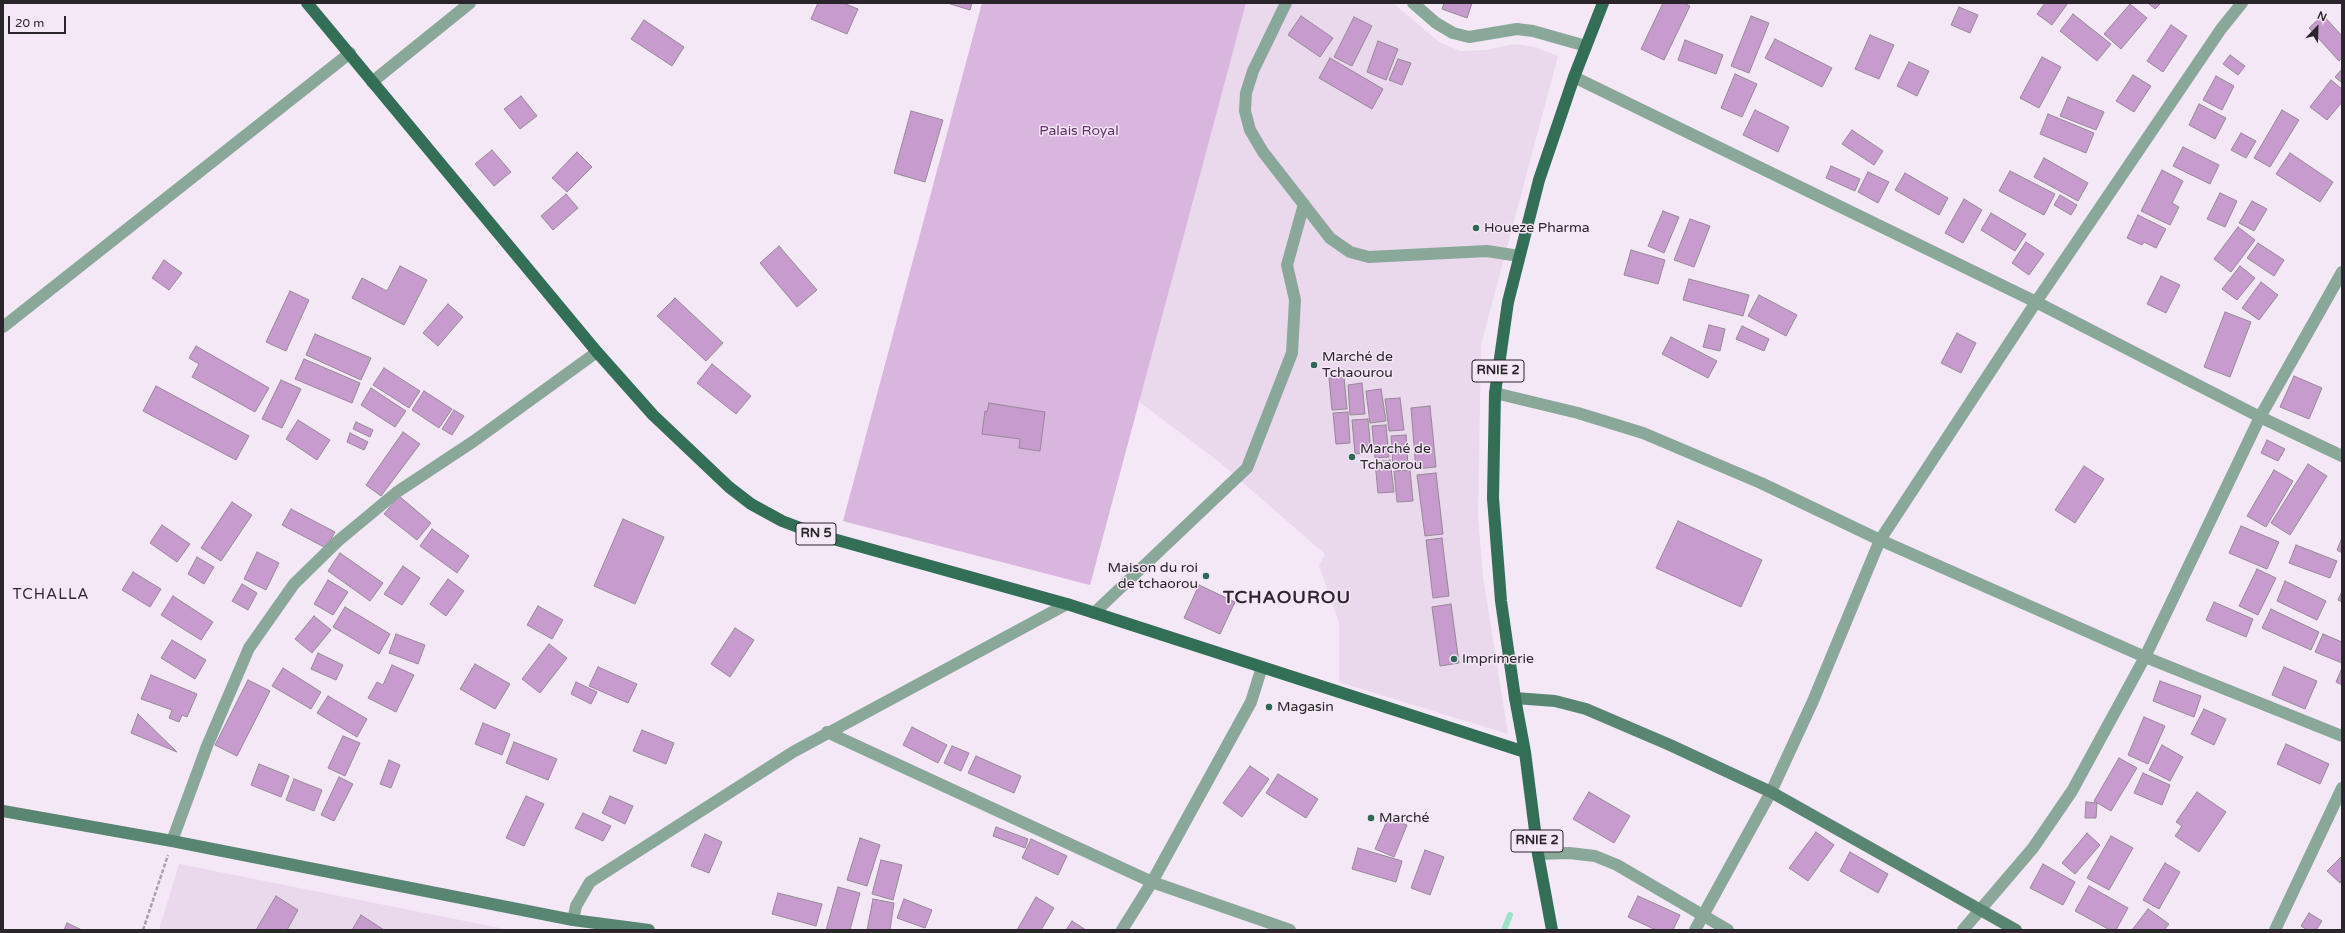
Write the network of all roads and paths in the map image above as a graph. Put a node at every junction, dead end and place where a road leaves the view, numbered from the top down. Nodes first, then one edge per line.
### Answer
1 (307, 3) edge
2 (470, 3) edge
3 (1286, 3) edge
4 (1413, 3) edge
5 (1603, 3) edge
6 (2242, 3) edge
7 (1586, 46) junction
8 (350, 53) junction
9 (1574, 78) junction
10 (372, 82) junction
11 (1304, 204) junction
12 (1519, 256) junction
13 (2342, 272) edge
14 (2036, 302) junction
15 (3, 327) edge
16 (597, 352) junction
17 (1495, 392) junction
18 (2260, 417) junction
19 (2342, 456) edge
20 (1880, 540) junction
21 (1067, 604) junction
22 (1094, 613) junction
23 (2145, 657) junction
24 (1262, 667) junction
25 (1515, 698) junction
26 (827, 732) junction
27 (2342, 736) edge
28 (1525, 752) junction
29 (2342, 788) edge
30 (1771, 792) junction
31 (3, 812) edge
32 (172, 841) junction
33 (1538, 854) junction
34 (1152, 882) junction
35 (1980, 909) junction
36 (1703, 917) junction
37 (573, 920) junction
38 (143, 930) edge
39 (649, 930) edge
40 (1122, 930) edge
41 (1290, 930) edge
42 (1552, 930) edge
43 (1695, 930) edge
44 (1728, 930) edge
45 (1963, 930) edge
46 (2016, 930) edge
47 (2275, 930) edge

1 - 8 main road, RN 5
2 - 10 street
3 - 11 street
4 - 7 street
5 - 7 main road, RNIE 2
6 - 14 street
7 - 9 main road, RNIE 2
8 - 10 main road, RN 5
8 - 15 street
9 - 12 main road, RNIE 2
9 - 14 street
10 - 16 main road, RN 5
11 - 12 street
11 - 22 street
12 - 17 main road, RNIE 2
13 - 18 street
14 - 18 street
14 - 20 street
16 - 21 main road, RN 5
16 - 32 street
17 - 20 street
17 - 25 main road, RNIE 2
18 - 19 street
18 - 23 street
20 - 23 street
20 - 30 street
21 - 22 main road, RN 5
21 - 26 street
22 - 24 main road, RN 5
23 - 27 street
23 - 35 street
24 - 28 main road, RN 5
24 - 34 street
25 - 28 main road, RNIE 2
25 - 30 street
26 - 34 street
26 - 37 street
28 - 33 main road, RNIE 2
29 - 47 street
30 - 35 street
30 - 36 street
31 - 32 street
32 - 37 street
32 - 38 path
33 - 36 street
33 - 42 main road, RNIE 2
34 - 40 street
34 - 41 street
35 - 45 street
35 - 46 street
36 - 43 street
36 - 44 street
37 - 39 street

